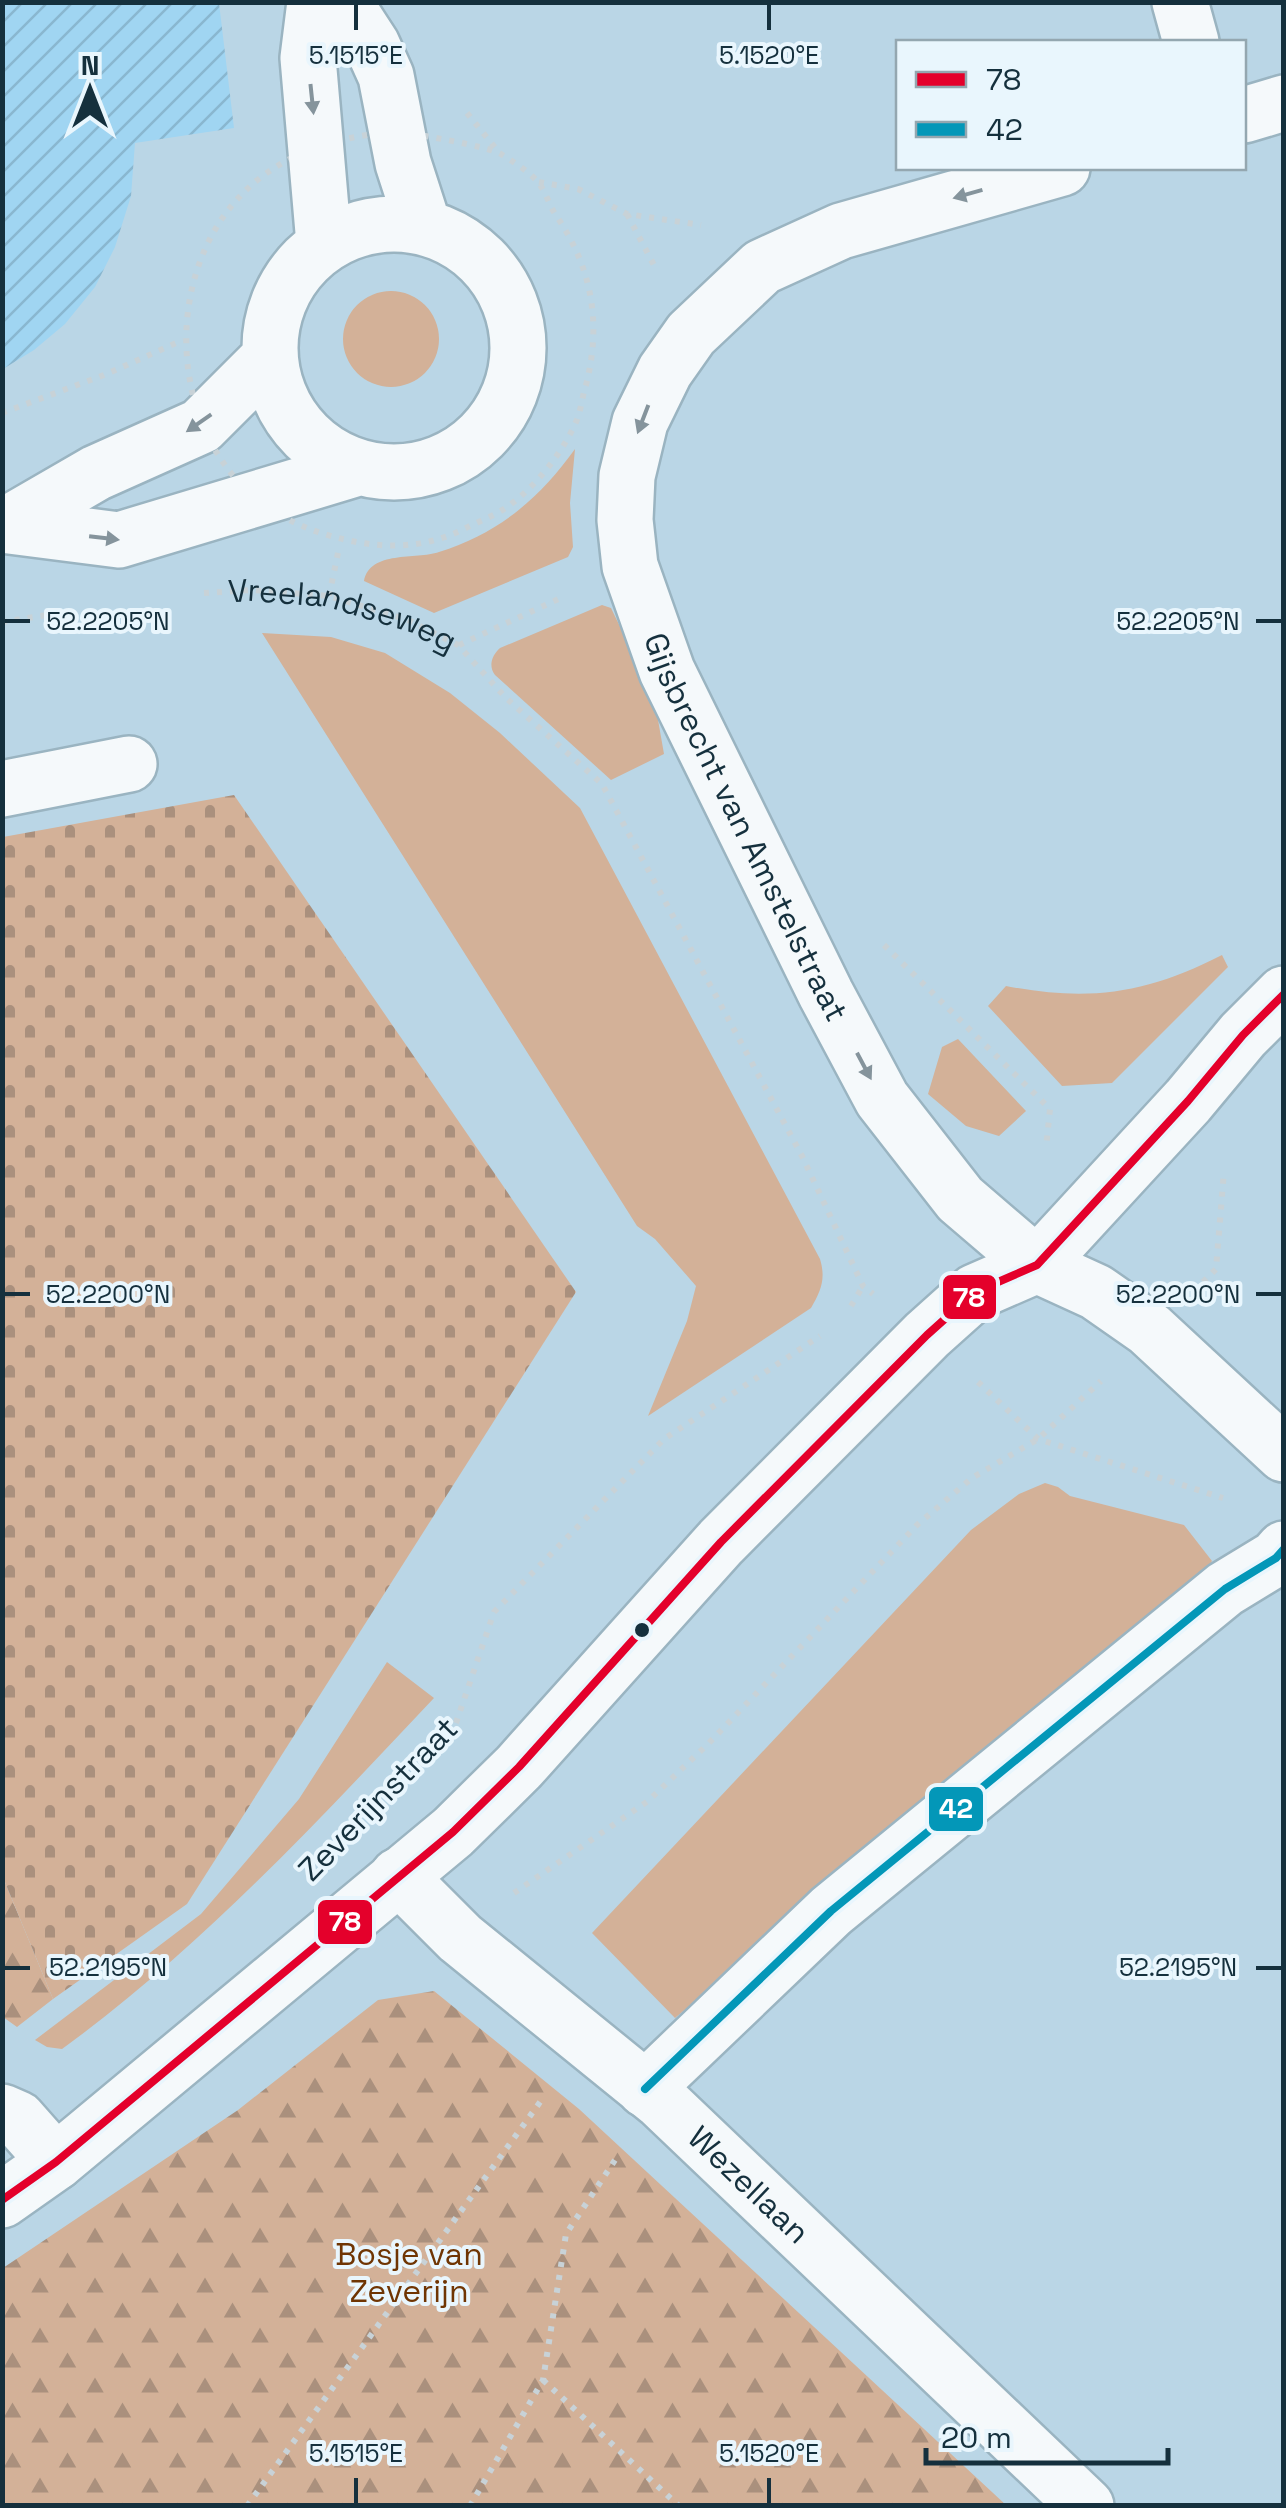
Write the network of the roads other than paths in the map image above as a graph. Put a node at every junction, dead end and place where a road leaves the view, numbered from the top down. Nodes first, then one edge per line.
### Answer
1 (315, 2) edge
2 (344, 2) edge
3 (1180, 2) edge
4 (1190, 40) edge
5 (1284, 103) edge
6 (1246, 114) edge
7 (1055, 170) edge
8 (423, 225) junction
9 (324, 244) junction
10 (270, 357) junction
11 (358, 468) junction
12 (5, 524) edge
13 (129, 764) dead end
14 (2, 789) edge
15 (1284, 994) edge
16 (1036, 1265) junction
17 (1284, 1454) edge
18 (1284, 1550) edge
19 (398, 1876) junction
20 (650, 2094) junction
21 (2, 2112) edge
22 (56, 2162) junction
23 (2, 2200) edge
24 (1086, 2506) edge

1 -> 9 street
2 - 8 street
3 - 4 street
5 - 6 street
7 -> 16 street, Gijsbrecht van Amstelstraat
8 - 9 street
8 - 11 street
9 - 10 street
10 - 11 street
10 -> 12 street
12 -> 11 street
13 - 14 street
15 - 16 street
16 - 17 street, Gijsbrecht van Amstelstraat
16 - 19 street, Zeverijnstraat
18 - 20 street
19 - 20 street, Wezellaan
19 - 22 street, Zeverijnstraat
20 - 24 street, Wezellaan
21 - 22 street
22 - 23 street, Zeverijnstraat

